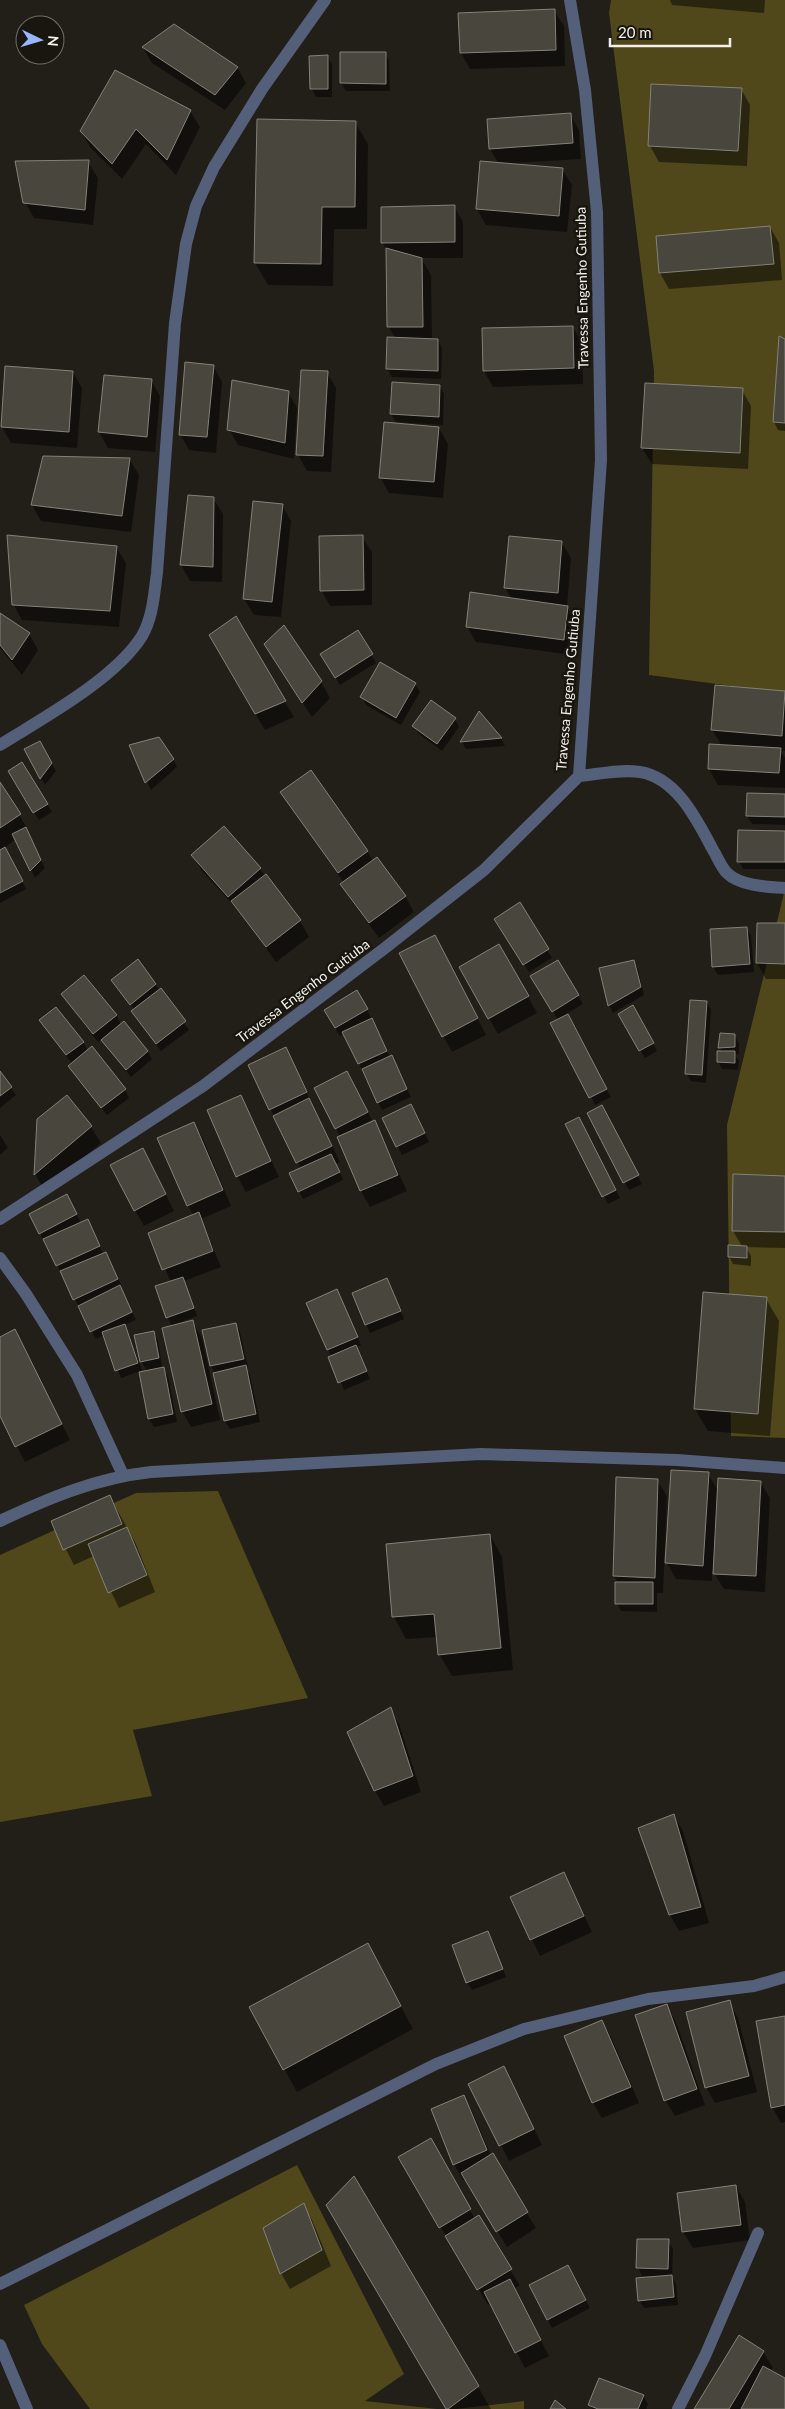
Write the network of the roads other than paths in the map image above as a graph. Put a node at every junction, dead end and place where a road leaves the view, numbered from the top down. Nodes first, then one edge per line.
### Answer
1 (325, 0) edge
2 (569, 0) edge
3 (0, 745) edge
4 (579, 776) junction
5 (785, 888) edge
6 (0, 1219) edge
7 (0, 1258) edge
8 (785, 1468) edge
9 (122, 1475) junction
10 (0, 1521) edge
11 (785, 1977) edge
12 (758, 2233) dead end
13 (0, 2284) edge
14 (1, 2349) edge
15 (27, 2409) edge
16 (678, 2409) edge

1 - 3 street
2 - 4 street, Travessa Engenho Gutiuba
4 - 5 street
4 - 6 street, Travessa Engenho Gutiuba
7 - 9 street
8 - 9 street
9 - 10 street
11 - 13 street
12 - 16 street
14 - 15 street

